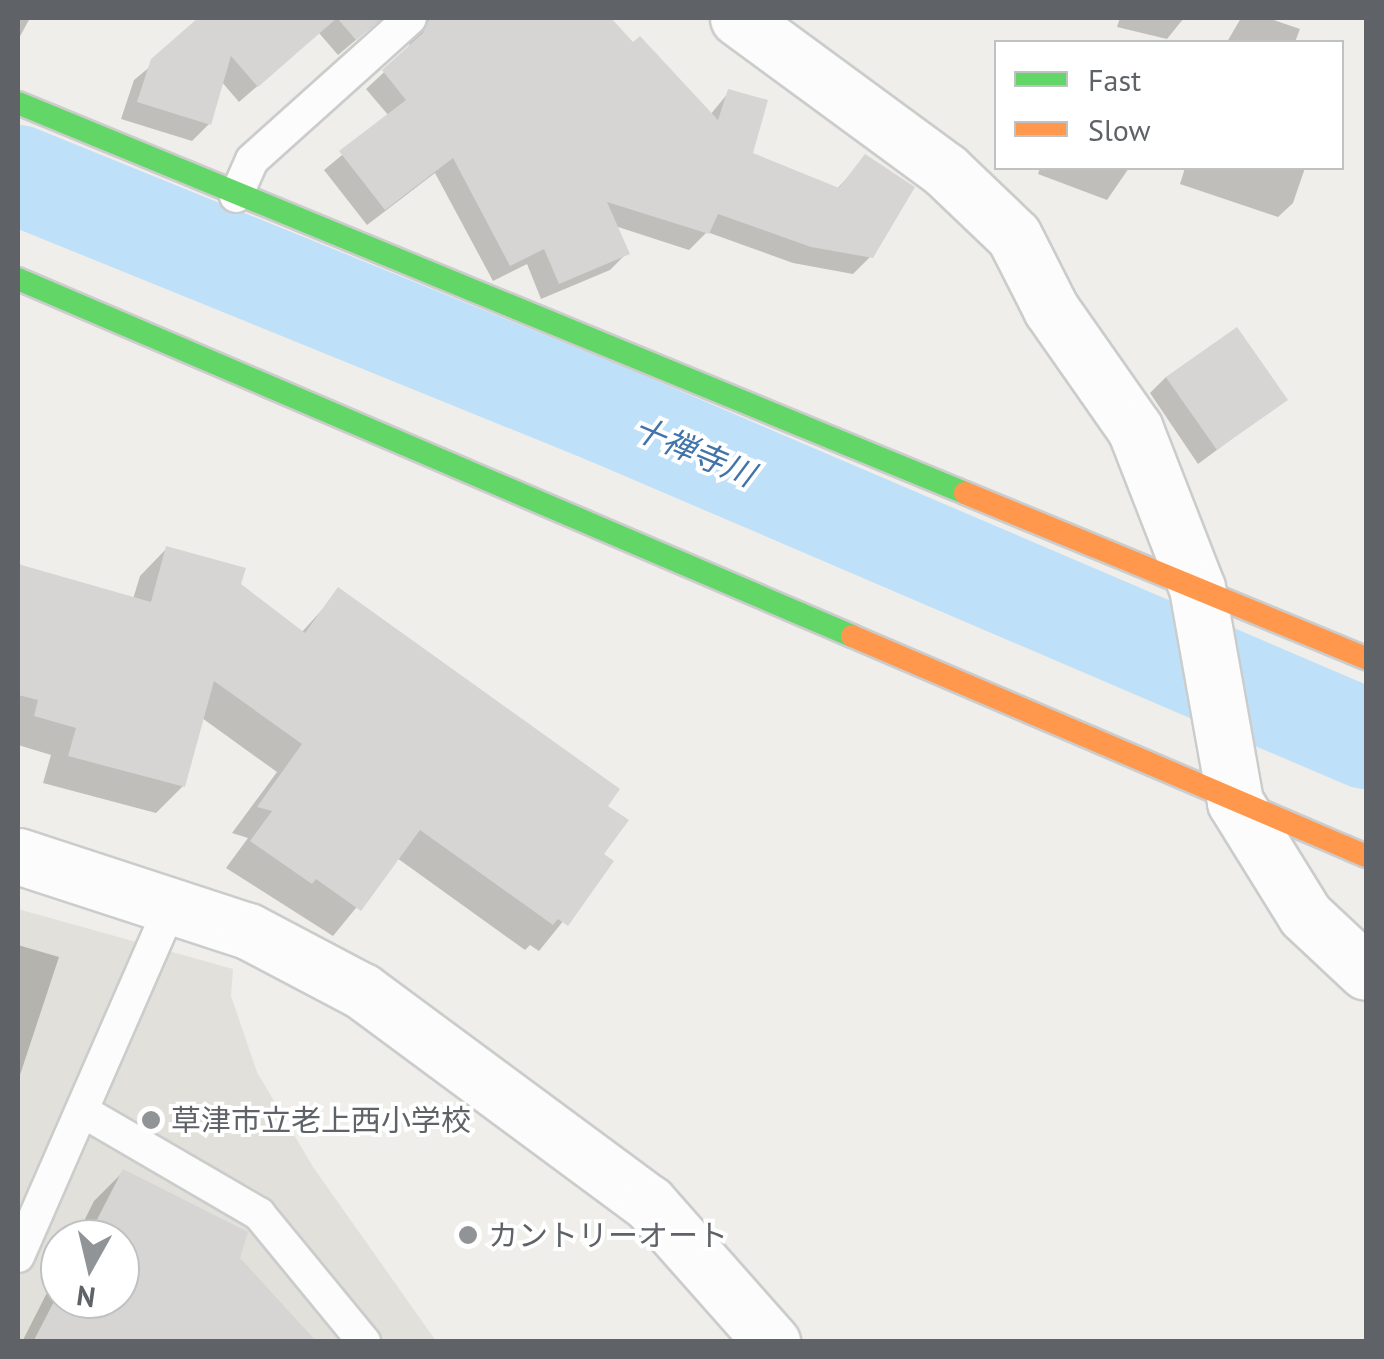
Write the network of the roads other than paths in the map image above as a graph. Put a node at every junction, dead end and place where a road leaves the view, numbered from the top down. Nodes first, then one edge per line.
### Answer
1 (410, 18) edge
2 (738, 18) edge
3 (18, 104) edge
4 (236, 196) junction
5 (18, 279) edge
6 (1198, 601) junction
7 (1366, 658) edge
8 (1233, 790) junction
9 (18, 856) edge
10 (1366, 856) edge
11 (171, 906) junction
12 (1366, 972) edge
13 (84, 1112) junction
14 (18, 1256) edge
15 (364, 1342) edge
16 (772, 1342) edge

1 - 4 lane
2 - 6 street
3 - 4 street
4 - 6 street
5 - 8 street
6 - 7 street
6 - 8 street
8 - 10 street
8 - 12 street
9 - 11 street
11 - 13 lane
11 - 16 street
13 - 14 lane
13 - 15 lane

